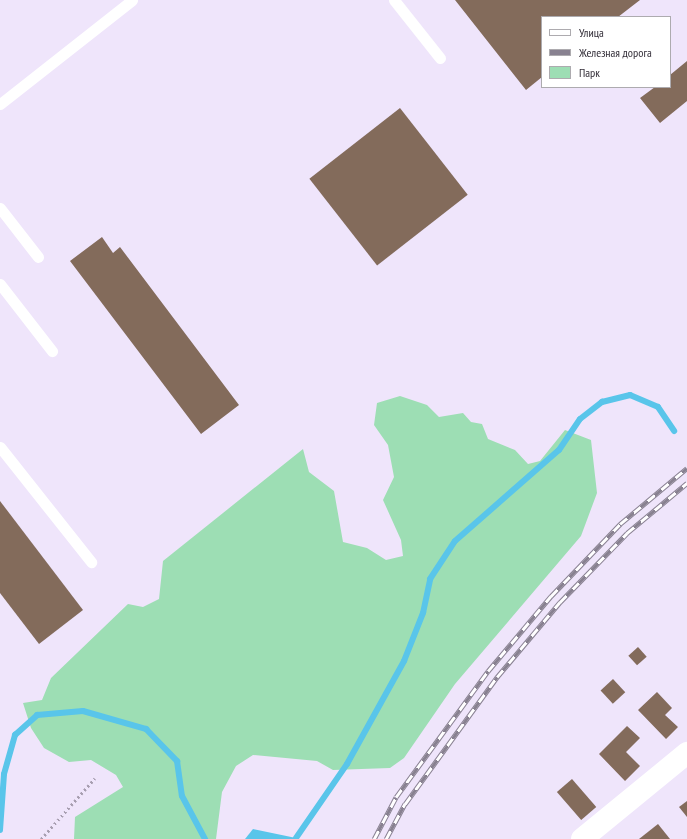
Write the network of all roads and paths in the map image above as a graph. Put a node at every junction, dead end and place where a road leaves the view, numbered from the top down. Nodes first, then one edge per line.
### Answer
1 (132, 0) edge
2 (394, 0) edge
3 (440, 58) dead end
4 (0, 104) edge
5 (0, 208) edge
6 (38, 257) dead end
7 (0, 284) edge
8 (52, 351) dead end
9 (0, 447) edge
10 (91, 562) dead end
11 (687, 753) edge
12 (95, 778) dead end
13 (41, 839) edge
14 (582, 839) edge

1 - 4 lane
2 - 3 lane
5 - 6 lane
7 - 8 lane
9 - 10 lane
11 - 14 street
12 - 13 path

